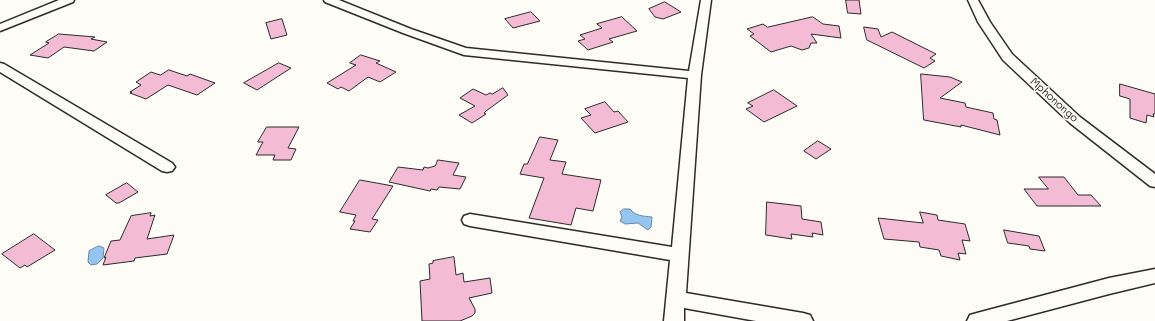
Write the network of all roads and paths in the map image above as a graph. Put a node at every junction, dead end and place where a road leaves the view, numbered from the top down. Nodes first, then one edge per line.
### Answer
1 (70, 0) edge
2 (329, 0) edge
3 (706, 0) edge
4 (973, 0) edge
5 (0, 28) edge
6 (0, 67) edge
7 (695, 75) junction
8 (167, 168) dead end
9 (1155, 182) edge
10 (470, 220) dead end
11 (680, 255) junction
12 (1155, 276) edge
13 (676, 299) junction
14 (674, 321) edge
15 (803, 321) edge
16 (978, 321) edge

1 - 5 street
2 - 7 street
3 - 7 street
4 - 9 street, Mphonongo
6 - 8 street
7 - 11 street
10 - 11 street
11 - 13 street
12 - 16 street
13 - 14 street
13 - 15 street

